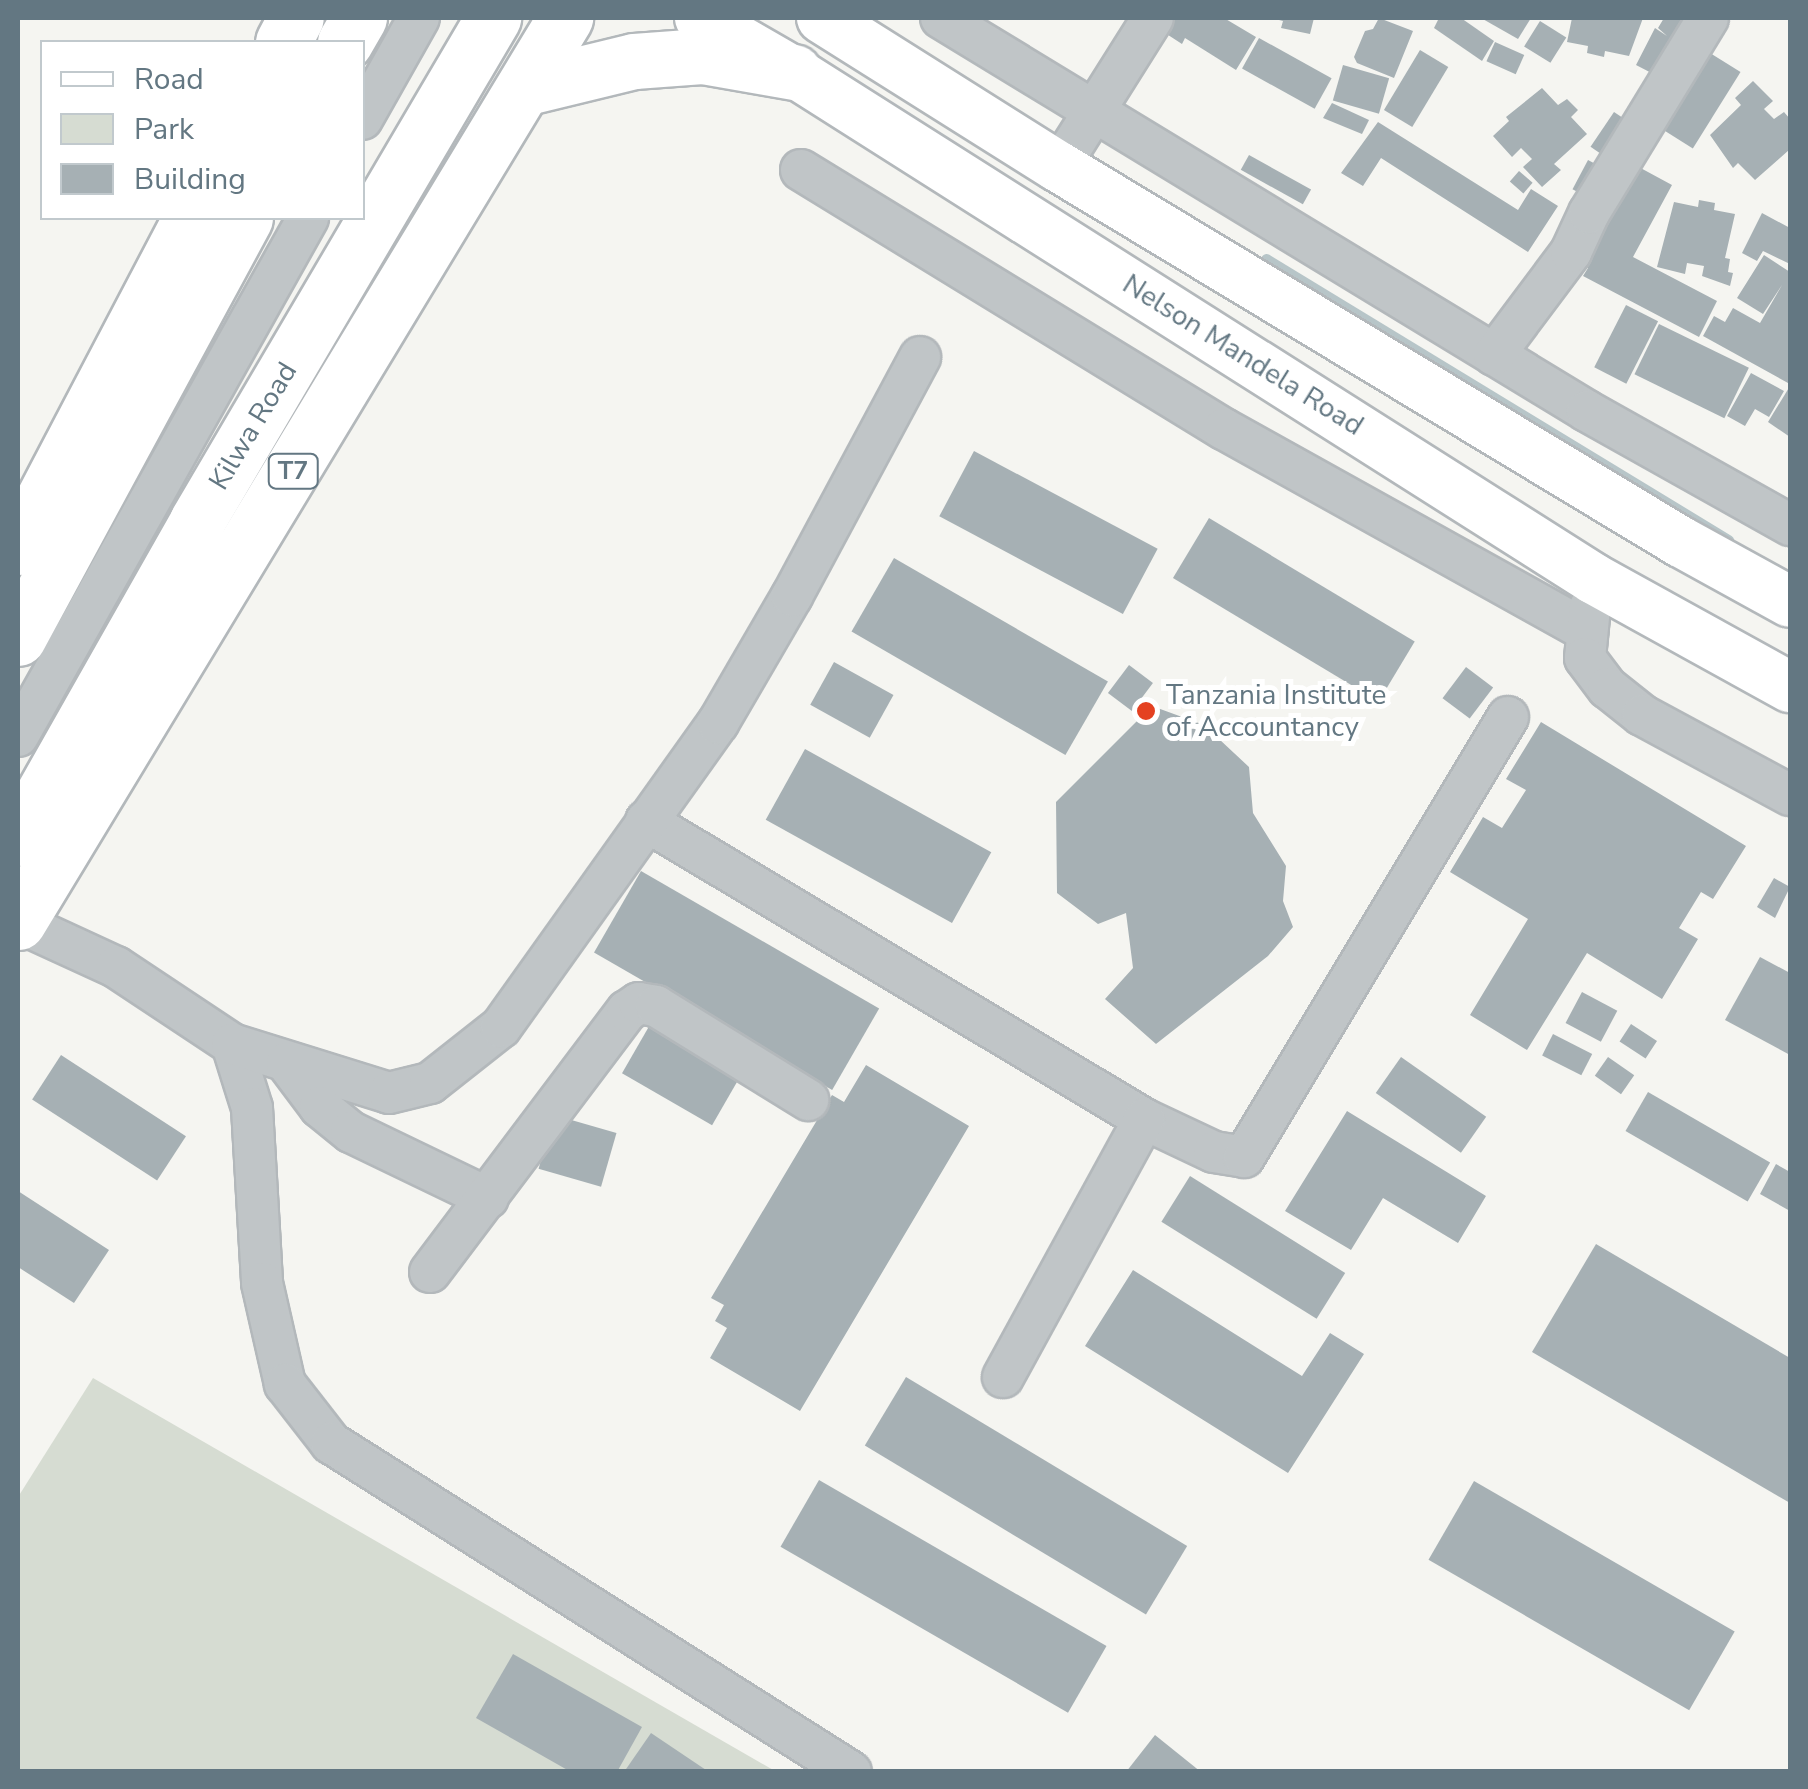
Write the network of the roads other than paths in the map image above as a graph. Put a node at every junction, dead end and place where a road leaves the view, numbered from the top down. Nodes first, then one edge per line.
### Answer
1 (296, 18) edge
2 (359, 18) edge
3 (419, 18) edge
4 (493, 18) edge
5 (566, 18) edge
6 (700, 18) edge
7 (822, 18) edge
8 (941, 18) edge
9 (1152, 18) edge
10 (1708, 18) edge
11 (284, 40) edge
12 (346, 40) edge
13 (794, 72) junction
14 (526, 86) junction
15 (1094, 113) junction
16 (365, 114) edge
17 (1059, 166) junction
18 (801, 170) dead end
19 (190, 220) edge
20 (244, 220) edge
21 (307, 220) edge
22 (1494, 355) junction
23 (920, 357) dead end
24 (1790, 526) edge
25 (18, 548) edge
26 (1594, 578) junction
27 (1790, 602) edge
28 (1587, 632) junction
29 (18, 638) edge
30 (1790, 688) edge
31 (1508, 717) dead end
32 (18, 736) edge
33 (1790, 795) edge
34 (646, 822) junction
35 (18, 838) edge
36 (18, 922) edge
37 (232, 1044) junction
38 (287, 1063) junction
39 (808, 1100) dead end
40 (1144, 1119) junction
41 (488, 1198) junction
42 (430, 1272) dead end
43 (1003, 1377) dead end
44 (851, 1772) edge

1 - 11 highway
2 - 12 highway
3 - 16 street
4 - 35 highway, Kilwa Road / T7
5 - 14 highway, T7
6 - 13 main road, Nelson Mandela Road
7 - 17 main road
8 - 15 street
9 - 15 street
10 - 22 street
13 - 14 highway
13 - 26 main road, Nelson Mandela Road
14 - 36 highway, T7
15 - 17 street
15 - 22 street
17 - 27 main road
18 - 28 street
19 - 25 highway
20 - 29 highway
21 - 32 street
22 - 24 street
23 - 34 street
26 - 28 street
26 - 30 main road, Nelson Mandela Road
28 - 33 street
31 - 40 street
34 - 38 street
34 - 40 street
36 - 37 street
37 - 38 street
37 - 44 street
38 - 41 street
39 - 41 street
40 - 43 street
41 - 42 street

